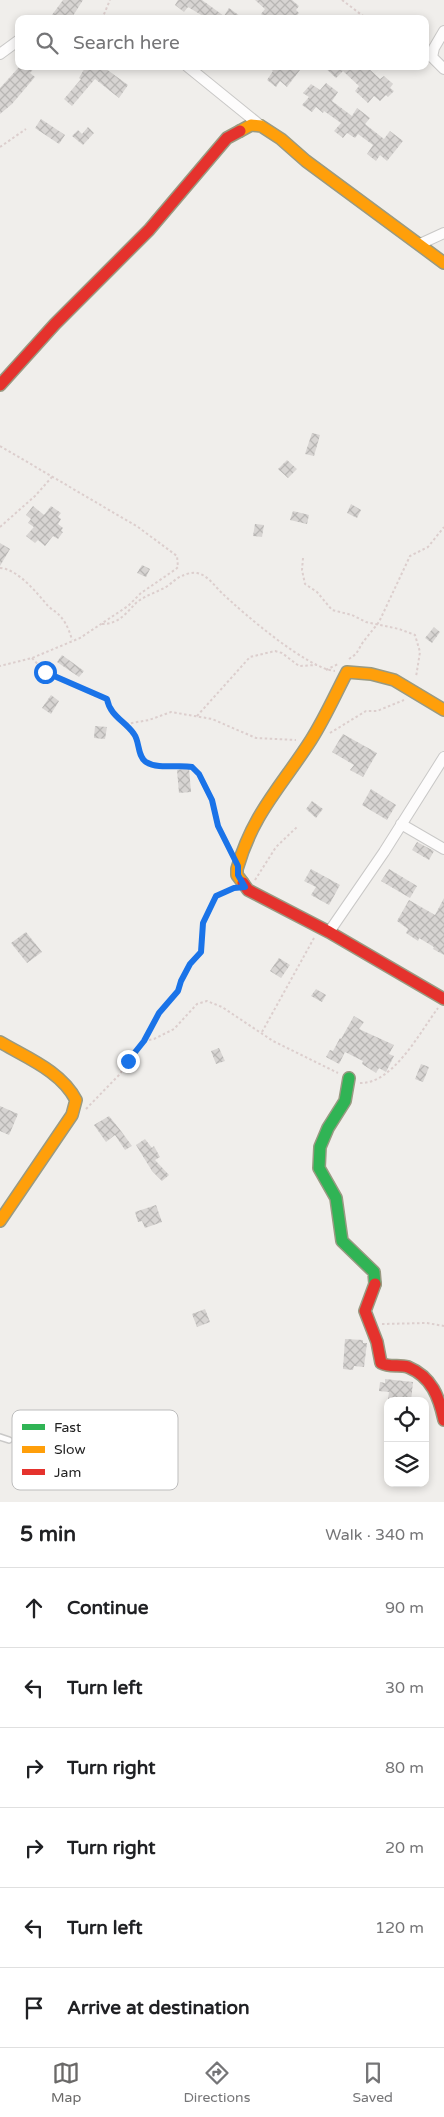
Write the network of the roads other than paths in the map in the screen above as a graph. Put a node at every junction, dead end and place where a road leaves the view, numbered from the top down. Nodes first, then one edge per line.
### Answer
1 (444, 31) edge
2 (15, 43) edge
3 (0, 54) edge
4 (444, 69) edge
5 (191, 70) edge
6 (262, 126) junction
7 (444, 233) edge
8 (420, 244) junction
9 (444, 263) edge
10 (0, 385) edge
11 (444, 710) edge
12 (444, 757) edge
13 (401, 824) junction
14 (444, 849) edge
15 (325, 930) junction
16 (441, 1003) edge
17 (0, 1042) edge
18 (349, 1078) road end
19 (0, 1222) edge
20 (444, 1420) edge
21 (0, 1436) edge
22 (9, 1440) dead end

1 - 4 street
2 - 3 street
5 - 6 street
6 - 8 street
6 - 10 street
7 - 8 street
8 - 9 street
11 - 15 street
12 - 13 street
13 - 14 street
13 - 15 street
15 - 16 street
17 - 19 street
18 - 20 street
21 - 22 lane

